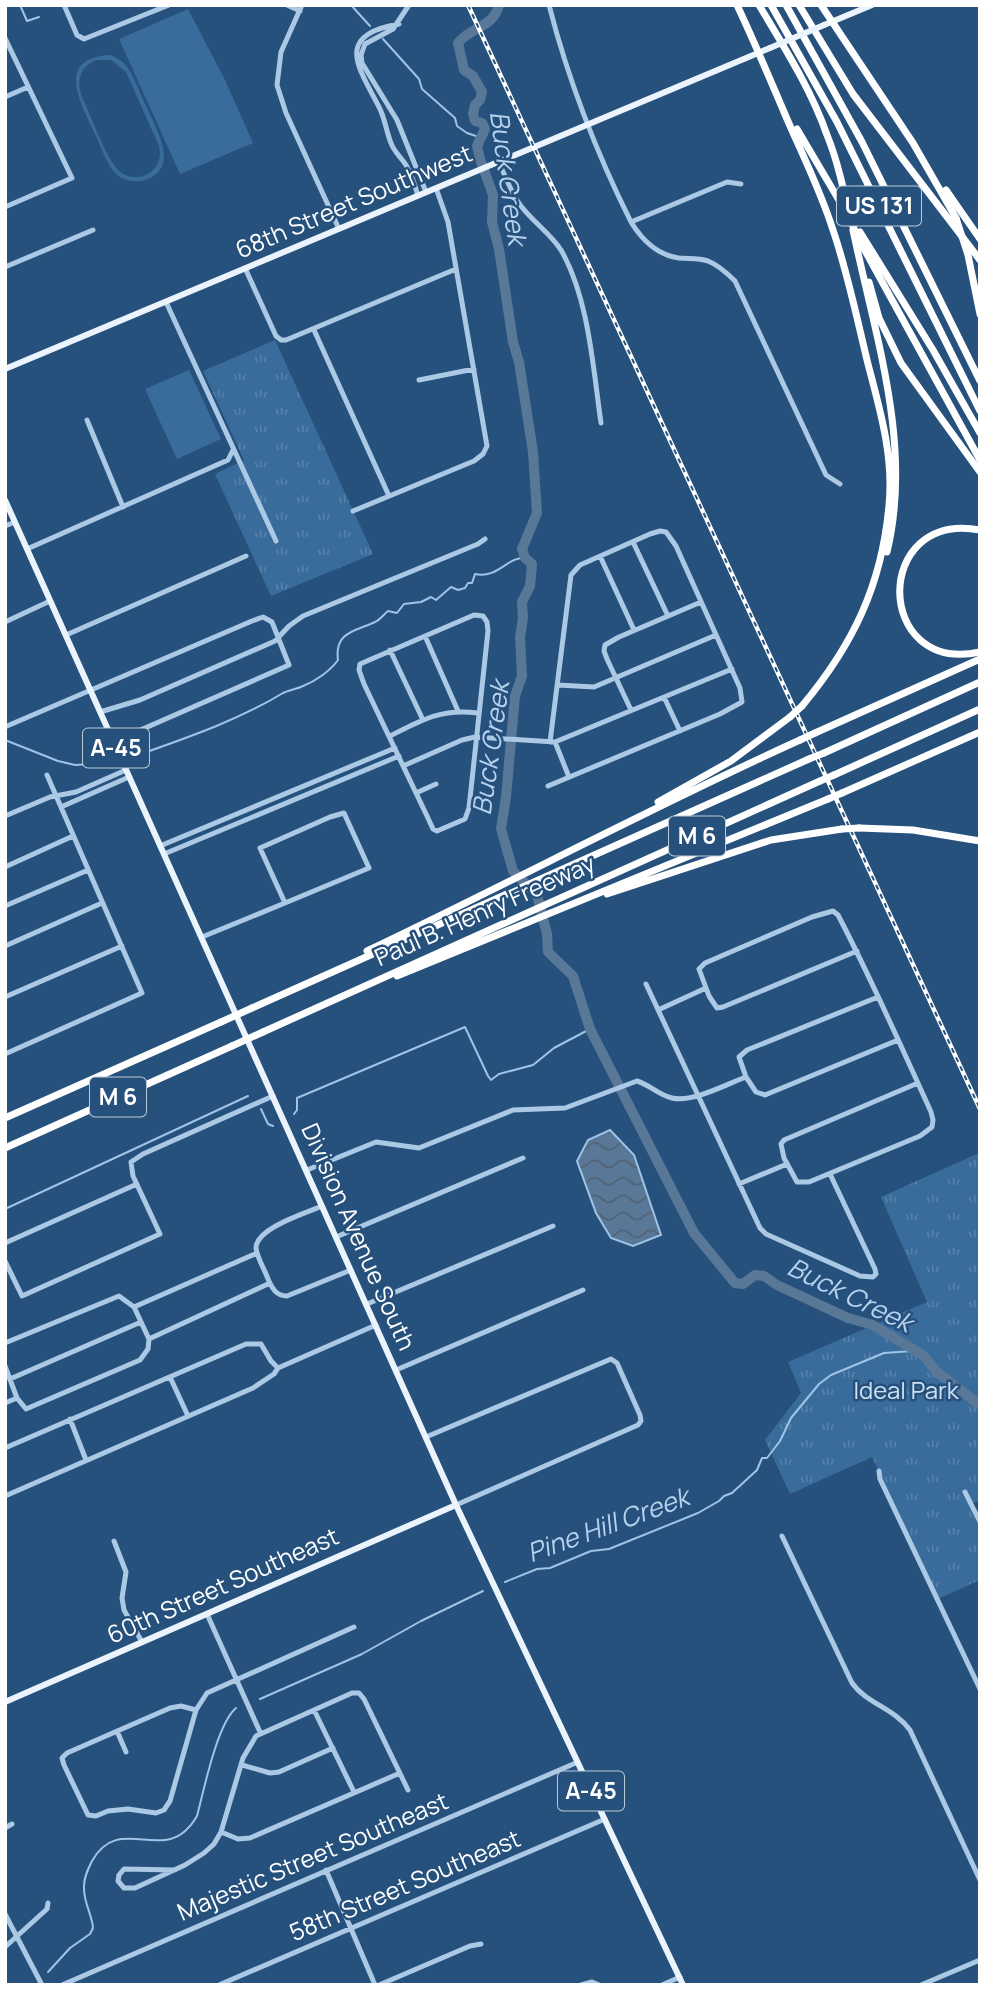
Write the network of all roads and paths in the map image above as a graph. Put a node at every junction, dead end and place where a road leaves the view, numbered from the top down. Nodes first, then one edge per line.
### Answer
1 (64, 5) edge
2 (169, 5) edge
3 (287, 5) edge
4 (409, 5) edge
5 (549, 5) edge
6 (737, 5) edge
7 (759, 5) edge
8 (771, 5) edge
9 (786, 5) edge
10 (799, 5) edge
11 (821, 5) edge
12 (872, 5) edge
13 (301, 8) edge
14 (833, 22) junction
15 (5, 38) edge
16 (758, 54) junction
17 (359, 55) junction
18 (28, 87) junction
19 (777, 95) junction
20 (5, 97) edge
21 (397, 120) junction
22 (386, 123) junction
23 (589, 125) junction
24 (914, 143) junction
25 (496, 164) junction
26 (741, 184) dead end
27 (436, 188) junction
28 (426, 192) junction
29 (418, 196) junction
30 (5, 207) edge
31 (848, 212) junction
32 (954, 221) junction
33 (631, 222) junction
34 (339, 229) junction
35 (93, 230) dead end
36 (980, 239) edge
37 (980, 260) edge
38 (5, 267) edge
39 (980, 267) edge
40 (245, 268) junction
41 (456, 269) junction
42 (166, 302) junction
43 (980, 314) edge
44 (314, 330) junction
45 (5, 369) edge
46 (474, 369) junction
47 (419, 380) dead end
48 (980, 381) edge
49 (980, 411) edge
50 (87, 421) dead end
51 (601, 424) dead end
52 (980, 433) edge
53 (233, 449) junction
54 (980, 460) edge
55 (980, 472) edge
56 (840, 484) dead end
57 (389, 496) junction
58 (5, 500) edge
59 (123, 506) junction
60 (354, 511) dead end
61 (15, 522) junction
62 (5, 526) edge
63 (980, 530) edge
64 (485, 539) dead end
65 (276, 541) dead end
66 (633, 542) junction
67 (27, 549) junction
68 (246, 556) dead end
69 (600, 556) junction
70 (50, 601) junction
71 (701, 602) junction
72 (867, 605) junction
73 (667, 616) junction
74 (5, 622) edge
75 (634, 630) junction
76 (66, 635) junction
77 (716, 635) junction
78 (425, 636) junction
79 (279, 638) junction
80 (390, 650) junction
81 (980, 652) edge
82 (980, 659) edge
83 (732, 669) junction
84 (615, 677) junction
85 (980, 682) edge
86 (558, 685) junction
87 (90, 690) junction
88 (664, 697) junction
89 (980, 709) edge
90 (631, 710) junction
91 (458, 711) junction
92 (100, 712) junction
93 (478, 713) junction
94 (422, 720) junction
95 (8, 726) dead end
96 (680, 731) junction
97 (980, 732) edge
98 (390, 736) junction
99 (475, 737) junction
100 (113, 742) junction
101 (552, 742) junction
102 (395, 748) junction
103 (399, 756) junction
104 (403, 766) junction
105 (128, 774) junction
106 (47, 775) dead end
107 (569, 777) junction
108 (436, 784) dead end
109 (548, 786) dead end
110 (416, 793) junction
111 (56, 795) junction
112 (61, 807) junction
113 (5, 816) edge
114 (73, 836) junction
115 (980, 841) edge
116 (160, 846) junction
117 (577, 847) junction
118 (164, 854) junction
119 (5, 867) edge
120 (88, 870) junction
121 (102, 902) junction
122 (580, 902) junction
123 (285, 903) junction
124 (5, 906) edge
125 (454, 915) junction
126 (202, 937) junction
127 (466, 943) junction
128 (5, 946) edge
129 (121, 946) junction
130 (857, 951) junction
131 (646, 984) dead end
132 (706, 988) junction
133 (5, 997) edge
134 (878, 997) junction
135 (657, 1010) junction
136 (898, 1040) junction
137 (5, 1054) edge
138 (746, 1077) junction
139 (918, 1083) junction
140 (274, 1096) junction
141 (699, 1096) junction
142 (5, 1118) edge
143 (5, 1148) edge
144 (523, 1158) dead end
145 (787, 1164) junction
146 (307, 1170) junction
147 (830, 1174) junction
148 (137, 1184) junction
149 (739, 1184) junction
150 (323, 1206) junction
151 (553, 1226) dead end
152 (337, 1237) junction
153 (5, 1243) edge
154 (257, 1253) junction
155 (5, 1261) edge
156 (351, 1270) junction
157 (270, 1283) junction
158 (583, 1290) dead end
159 (367, 1304) junction
160 (134, 1307) junction
161 (141, 1322) junction
162 (376, 1325) junction
163 (149, 1339) junction
164 (5, 1343) edge
165 (5, 1366) edge
166 (278, 1368) junction
167 (397, 1370) junction
168 (170, 1377) junction
169 (10, 1379) junction
170 (17, 1398) junction
171 (5, 1403) edge
172 (188, 1416) junction
173 (70, 1419) junction
174 (426, 1437) junction
175 (5, 1448) edge
176 (86, 1460) junction
177 (879, 1471) dead end
178 (965, 1492) dead end
179 (5, 1496) edge
180 (456, 1505) junction
181 (980, 1522) edge
182 (782, 1536) dead end
183 (114, 1541) dead end
184 (207, 1614) junction
185 (355, 1627) dead end
186 (142, 1642) junction
187 (236, 1679) junction
188 (980, 1689) edge
189 (5, 1702) edge
190 (196, 1710) junction
191 (314, 1710) junction
192 (117, 1731) junction
193 (260, 1732) junction
194 (333, 1748) junction
195 (126, 1752) dead end
196 (578, 1762) junction
197 (242, 1765) junction
198 (400, 1773) junction
199 (408, 1790) dead end
200 (354, 1792) junction
201 (605, 1819) junction
202 (12, 1824) dead end
203 (5, 1828) edge
204 (221, 1832) junction
205 (175, 1870) junction
206 (326, 1870) junction
207 (980, 1880) edge
208 (48, 1903) dead end
209 (5, 1914) edge
210 (351, 1928) junction
211 (17, 1935) junction
212 (481, 1944) dead end
213 (5, 1947) edge
214 (980, 1960) edge
215 (680, 1977) junction
216 (42, 1985) edge
217 (62, 1985) edge
218 (219, 1985) edge
219 (377, 1985) edge
220 (581, 1985) edge
221 (599, 1985) edge
222 (662, 1985) edge
223 (684, 1985) edge
224 (921, 1985) edge

1 - 2 street
3 - 13 street
4 - 17 street
5 - 23 street
6 - 16 highway
7 - 31 highway
8 - 49 highway, US 131
9 - 48 highway, US 131
10 - 32 highway
11 - 14 highway
12 - 14 main road, 68th Street Southwest
13 - 34 street
14 - 16 main road, 68th Street Southwest, bridge
14 - 24 highway
15 - 18 street
16 - 19 highway
16 - 23 main road, 68th Street Southwest
17 - 21 street
17 - 22 street
18 - 20 street
18 - 30 street
19 - 31 highway
19 - 72 highway
21 - 22 street
21 - 28 street
22 - 29 street
23 - 25 main road, 68th Street Southwest
23 - 33 street
24 - 32 highway
24 - 36 highway
25 - 27 main road, 68th Street Southwest
25 - 51 street
26 - 33 street
27 - 28 main road, 68th Street Southwest
27 - 41 street
28 - 29 main road, 68th Street Southwest
29 - 34 main road, 68th Street Southwest
31 - 52 highway, bridge
31 - 54 highway, bridge
31 - 55 highway
31 - 72 highway
32 - 37 highway
32 - 39 highway
32 - 43 highway, bridge
33 - 56 street
34 - 40 main road, 68th Street Southwest
35 - 38 street
40 - 42 main road, 68th Street Southwest
40 - 44 street
41 - 44 street
41 - 46 street
42 - 45 main road, 68th Street Southwest
42 - 53 street
44 - 57 street
46 - 47 street
46 - 57 street
50 - 59 street
53 - 59 street
53 - 65 street
57 - 60 street
58 - 61 main road, Division Avenue South / A-45
59 - 67 street
61 - 62 street
61 - 67 main road, Division Avenue South / A-45
63 - 81 highway
64 - 79 street
66 - 69 street
66 - 71 street
66 - 73 street
67 - 70 main road, Division Avenue South / A-45
68 - 76 street
69 - 75 street
69 - 86 street
70 - 74 street
70 - 76 main road, Division Avenue South / A-45
71 - 73 street
71 - 77 street
72 - 117 highway, bridge
73 - 75 street
75 - 84 street
76 - 87 main road, Division Avenue South / A-45
77 - 83 street
77 - 84 street
78 - 80 street
78 - 91 street
78 - 93 street
79 - 87 street
79 - 92 street
79 - 100 street
80 - 94 street
80 - 98 street
82 - 117 highway, bridge
83 - 88 street
83 - 96 street
84 - 86 street
84 - 90 street
85 - 125 highway, Paul B. Henry Freeway / M 6, bridge
86 - 101 street
87 - 92 main road, Division Avenue South / A-45
87 - 95 street
88 - 90 street
88 - 96 street
89 - 127 highway, Paul B. Henry Freeway / M 6, bridge
90 - 101 street
91 - 93 street
91 - 94 street
92 - 100 main road, Division Avenue South / A-45
93 - 99 street
94 - 98 street
96 - 107 street
97 - 122 highway, bridge
98 - 102 street
99 - 101 street
99 - 104 street
99 - 110 street
100 - 105 main road, Division Avenue South / A-45
101 - 107 street
102 - 103 street
102 - 116 street
103 - 104 street
103 - 118 street
104 - 110 street
105 - 111 street
105 - 112 street
105 - 116 main road, Division Avenue South / A-45
106 - 111 street
107 - 109 street
108 - 110 street
111 - 112 street
111 - 113 street
112 - 114 street
114 - 119 street
114 - 120 street
115 - 122 highway, bridge
116 - 118 main road, Division Avenue South / A-45
117 - 125 highway
118 - 126 main road, Division Avenue South / A-45
120 - 121 street
120 - 124 street
121 - 128 street
121 - 129 street
122 - 127 highway
123 - 123 street
123 - 126 street
125 - 142 highway, M 6, bridge
126 - 140 main road, Division Avenue South / A-45
127 - 143 highway, M 6, bridge
129 - 133 street
129 - 137 street
130 - 132 street
130 - 132 street
130 - 134 street
131 - 135 street
132 - 135 street
134 - 136 street
134 - 138 street
135 - 141 street
136 - 138 street
136 - 139 street
138 - 141 street
139 - 145 street
139 - 147 street
140 - 146 main road, Division Avenue South / A-45
140 - 148 street
141 - 146 street
141 - 149 street
144 - 152 street
145 - 147 street
145 - 149 street
146 - 150 main road, Division Avenue South / A-45
147 - 149 street
148 - 153 street
148 - 155 street
150 - 152 main road, Division Avenue South / A-45
150 - 154 street
151 - 159 street
152 - 156 main road, Division Avenue South / A-45
154 - 157 street
154 - 160 street
156 - 157 street
156 - 159 main road, Division Avenue South / A-45
157 - 163 street
158 - 167 street
159 - 162 main road, Division Avenue South / A-45
160 - 161 street
160 - 164 street
161 - 163 street
161 - 169 street
162 - 166 street
162 - 167 main road, Division Avenue South / A-45
163 - 170 street
165 - 169 street
166 - 168 street
166 - 172 street
167 - 174 main road, Division Avenue South / A-45
168 - 172 street
168 - 173 street
169 - 170 street
170 - 171 street
172 - 176 street
173 - 175 street
173 - 176 street
174 - 180 main road, Division Avenue South / A-45
174 - 180 street
176 - 179 street
177 - 188 street
178 - 181 street
180 - 184 main road, 60th Street Southeast
180 - 196 main road, Division Avenue South / A-45
182 - 207 street
183 - 186 street
184 - 186 main road, 60th Street Southeast
184 - 187 street
185 - 187 street
186 - 189 main road, 60th Street Southeast
187 - 190 street
187 - 193 street
190 - 192 street
190 - 192 street
191 - 193 street
191 - 194 street
191 - 198 street
192 - 195 street
193 - 197 street
194 - 197 street
194 - 200 street
196 - 201 main road, Division Avenue South / A-45
196 - 206 street, Majestic Street Southeast
197 - 204 street
198 - 199 street
198 - 200 street
200 - 204 street
201 - 210 street, 58th Street Southeast
201 - 215 main road, Division Avenue South / A-45
202 - 203 street
204 - 205 street
205 - 205 street
206 - 210 street
206 - 217 street, Majestic Street Southeast
208 - 211 street
209 - 211 street
210 - 218 street, 58th Street Southeast
210 - 219 street
211 - 213 street
211 - 216 street
212 - 219 street
214 - 224 street
215 - 222 street
215 - 223 main road, Division Avenue South / A-45
220 - 221 street

